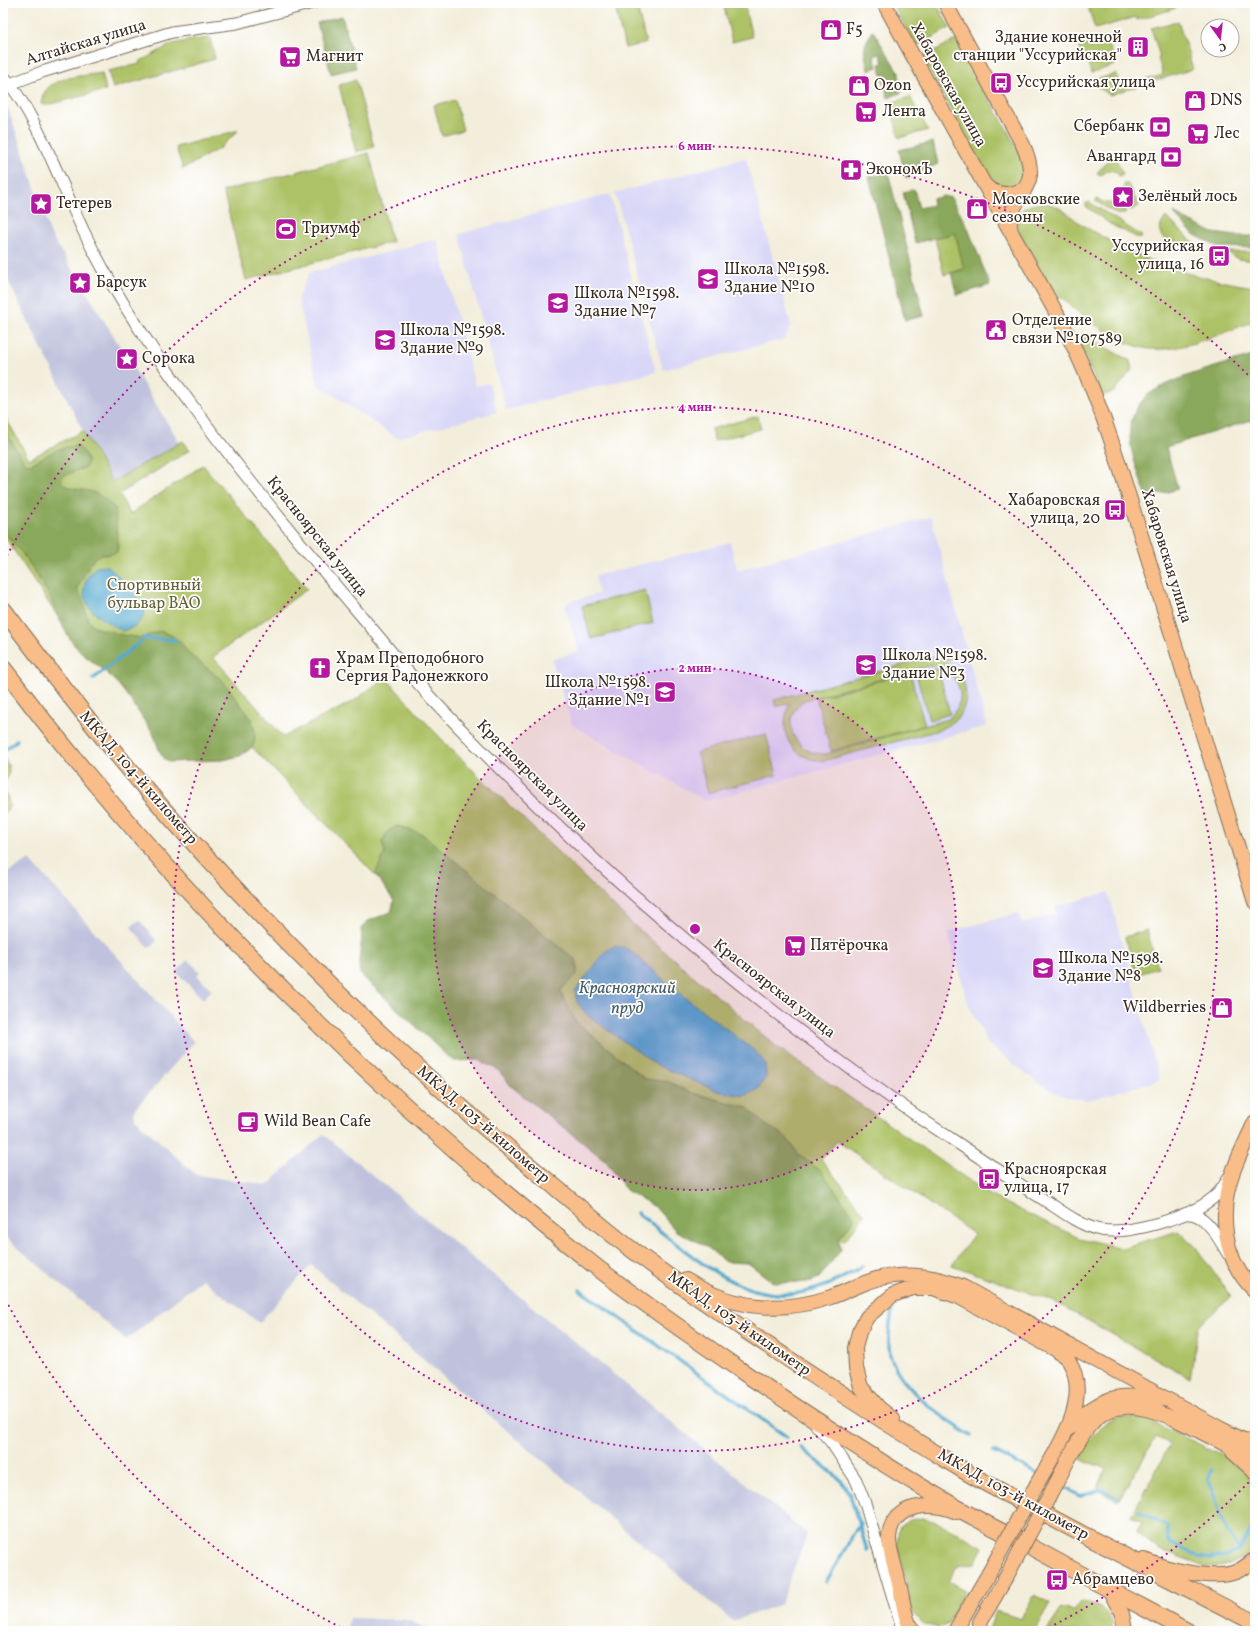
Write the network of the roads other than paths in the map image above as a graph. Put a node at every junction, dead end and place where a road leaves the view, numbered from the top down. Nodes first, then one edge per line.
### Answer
1 (313, 3) edge
2 (884, 3) edge
3 (945, 3) edge
4 (3, 75) edge
5 (10, 84) junction
6 (984, 183) junction
7 (1024, 189) junction
8 (1012, 234) junction
9 (3, 609) edge
10 (3, 668) edge
11 (1255, 902) edge
12 (283, 939) joint
13 (1255, 1122) edge
14 (1251, 1134) edge
15 (1234, 1170) junction
16 (1180, 1215) junction
17 (619, 1240) junction
18 (1232, 1260) junction
19 (1255, 1291) edge
20 (803, 1412) junction
21 (1221, 1429) junction
22 (1065, 1433) junction
23 (1255, 1443) edge
24 (1223, 1444) junction
25 (1255, 1456) edge
26 (963, 1470) junction
27 (1255, 1472) edge
28 (985, 1523) junction
29 (1065, 1525) junction
30 (1255, 1559) edge
31 (1109, 1589) junction
32 (966, 1614) junction
33 (1255, 1623) edge
34 (978, 1628) edge
35 (901, 1631) edge
36 (913, 1631) edge
37 (955, 1631) edge
38 (958, 1631) edge
39 (1125, 1631) edge
40 (1187, 1631) edge

1 - 5 street, Алтайская улица
2 - 6 main road, Хабаровская улица
3 - 7 main road, Хабаровская улица
4 - 5 street, Красноярская улица
5 - 16 street, Красноярская улица
6 - 7 main road, Хабаровская улица
6 - 8 main road, Хабаровская улица
7 - 8 main road, Хабаровская улица
8 - 11 main road, Хабаровская улица
9 - 12 highway, МКАД, 104-й километр
10 - 20 highway
12 - 17 highway, МКАД, 103-й километр
13 - 14 main road
14 - 15 main road
15 - 16 street, Красноярская улица
15 - 18 main road
16 - 18 street
17 - 21 main road
17 - 26 highway, МКАД, 103-й километр
18 - 19 main road
20 - 28 highway
20 - 35 street
21 - 22 main road
21 - 23 main road
22 - 26 main road
22 - 32 main road, bridge
24 - 25 main road
24 - 27 main road
24 - 34 main road, bridge
26 - 29 highway, МКАД, 103-й километр
28 - 31 highway
28 - 36 main road
29 - 30 main road
29 - 33 highway, МКАД, 103-й километр
31 - 39 main road
31 - 40 highway
32 - 37 main road
32 - 38 street

